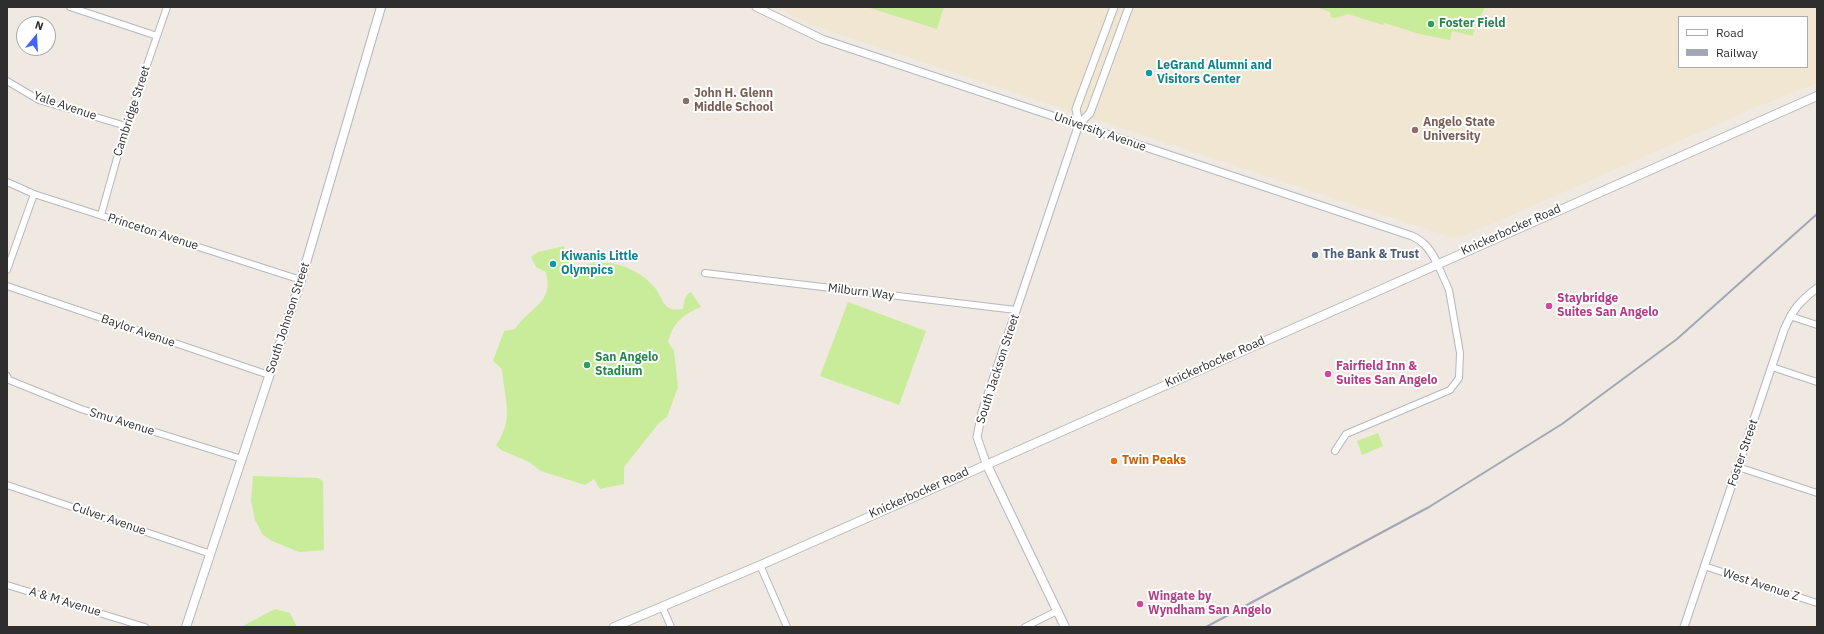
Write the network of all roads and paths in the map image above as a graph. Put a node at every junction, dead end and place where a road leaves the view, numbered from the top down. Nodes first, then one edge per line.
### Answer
1 (70, 7) edge
2 (167, 7) edge
3 (756, 7) edge
4 (1114, 7) edge
5 (1129, 7) edge
6 (379, 8) edge
7 (157, 36) junction
8 (7, 81) edge
9 (1817, 96) edge
10 (1079, 124) junction
11 (126, 126) junction
12 (7, 182) edge
13 (34, 194) junction
14 (101, 215) junction
15 (1437, 263) junction
16 (7, 270) edge
17 (705, 273) dead end
18 (301, 280) junction
19 (7, 286) edge
20 (1817, 288) edge
21 (1016, 310) junction
22 (1790, 316) junction
23 (1817, 325) edge
24 (1772, 367) junction
25 (269, 375) junction
26 (7, 376) edge
27 (1817, 382) edge
28 (1335, 450) dead end
29 (242, 459) junction
30 (986, 464) junction
31 (1738, 467) junction
32 (7, 485) edge
33 (1817, 493) edge
34 (211, 554) junction
35 (760, 565) junction
36 (1704, 566) junction
37 (7, 585) edge
38 (1817, 603) edge
39 (662, 606) junction
40 (1057, 611) junction
41 (145, 627) edge
42 (186, 627) edge
43 (614, 627) edge
44 (671, 627) edge
45 (787, 627) edge
46 (1025, 627) edge
47 (1065, 627) edge
48 (1684, 627) edge

1 - 7 street
2 - 7 street, Cambridge Street
3 - 10 street, University Avenue
4 - 10 street, South Jackson Street
5 - 10 street, South Jackson Street
6 - 18 main road, South Johnson Street
7 - 11 street, Cambridge Street
8 - 11 street, Yale Avenue
9 - 15 main road, Knickerbocker Road
10 - 15 street, University Avenue
10 - 21 street, South Jackson Street
11 - 14 street, Cambridge Street
12 - 13 street, Princeton Avenue
13 - 14 street, Princeton Avenue
13 - 16 street
14 - 18 street, Princeton Avenue
15 - 28 street
15 - 30 main road, Knickerbocker Road
17 - 21 street, Milburn Way
18 - 25 main road, South Johnson Street
19 - 25 street, Baylor Avenue
20 - 22 street, Foster Street
21 - 30 street, South Jackson Street
22 - 23 street
22 - 24 street, Foster Street
24 - 27 street
24 - 31 street, Foster Street
25 - 29 main road, South Johnson Street
26 - 29 street, Smu Avenue
29 - 34 main road, South Johnson Street
30 - 35 main road, Knickerbocker Road
30 - 40 main road, South Jackson Street
31 - 33 street
31 - 36 street, Foster Street
32 - 34 street, Culver Avenue
34 - 42 main road, South Johnson Street
35 - 39 main road, Knickerbocker Road
35 - 45 street
36 - 38 street, West Avenue Z
36 - 48 street, Foster Street
37 - 41 street, A & M Avenue
39 - 43 main road, Knickerbocker Road
39 - 44 street
40 - 46 street
40 - 47 main road, South Jackson Street

